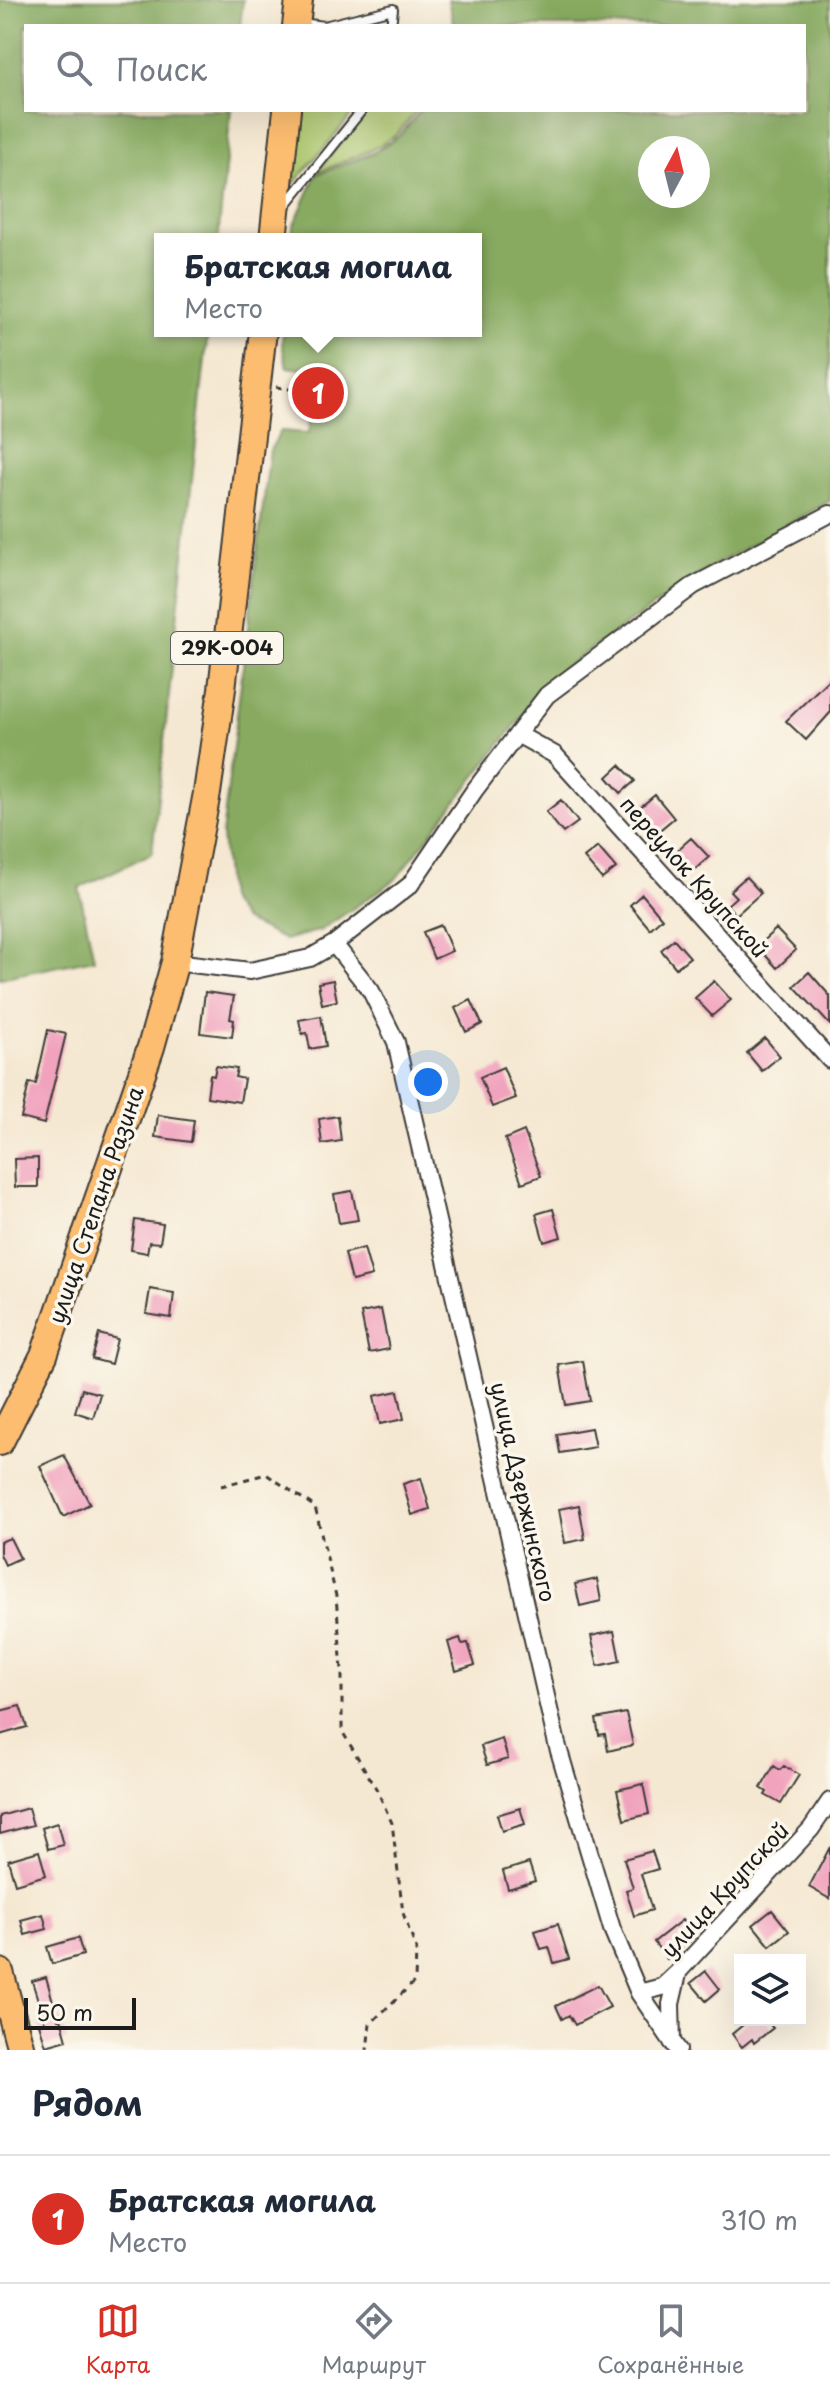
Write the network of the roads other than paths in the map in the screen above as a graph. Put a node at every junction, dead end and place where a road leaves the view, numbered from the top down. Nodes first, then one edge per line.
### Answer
1 (297, 16) edge
2 (319, 24) edge
3 (340, 24) edge
4 (391, 24) edge
5 (287, 112) edge
6 (360, 112) edge
7 (274, 232) edge
8 (262, 337) edge
9 (830, 514) edge
10 (517, 734) junction
11 (334, 944) junction
12 (175, 962) junction
13 (830, 1060) edge
14 (0, 1442) edge
15 (830, 1801) edge
16 (0, 1972) edge
17 (678, 1972) junction
18 (639, 1993) junction
19 (675, 2046) edge
20 (21, 2050) edge

1 - 2 lane
3 - 4 lane
5 - 7 main road
6 - 7 lane
8 - 12 main road, 29К-004
9 - 10 street
10 - 11 street
10 - 13 street, переулок Крупской
11 - 12 street
11 - 18 street, улица Дзержинского
12 - 14 main road, улица Степана Разина / 29К-004
15 - 17 street, улица Крупской
16 - 20 main road
17 - 18 street, улица Крупской
17 - 19 street
18 - 19 street, улица Дзержинского

